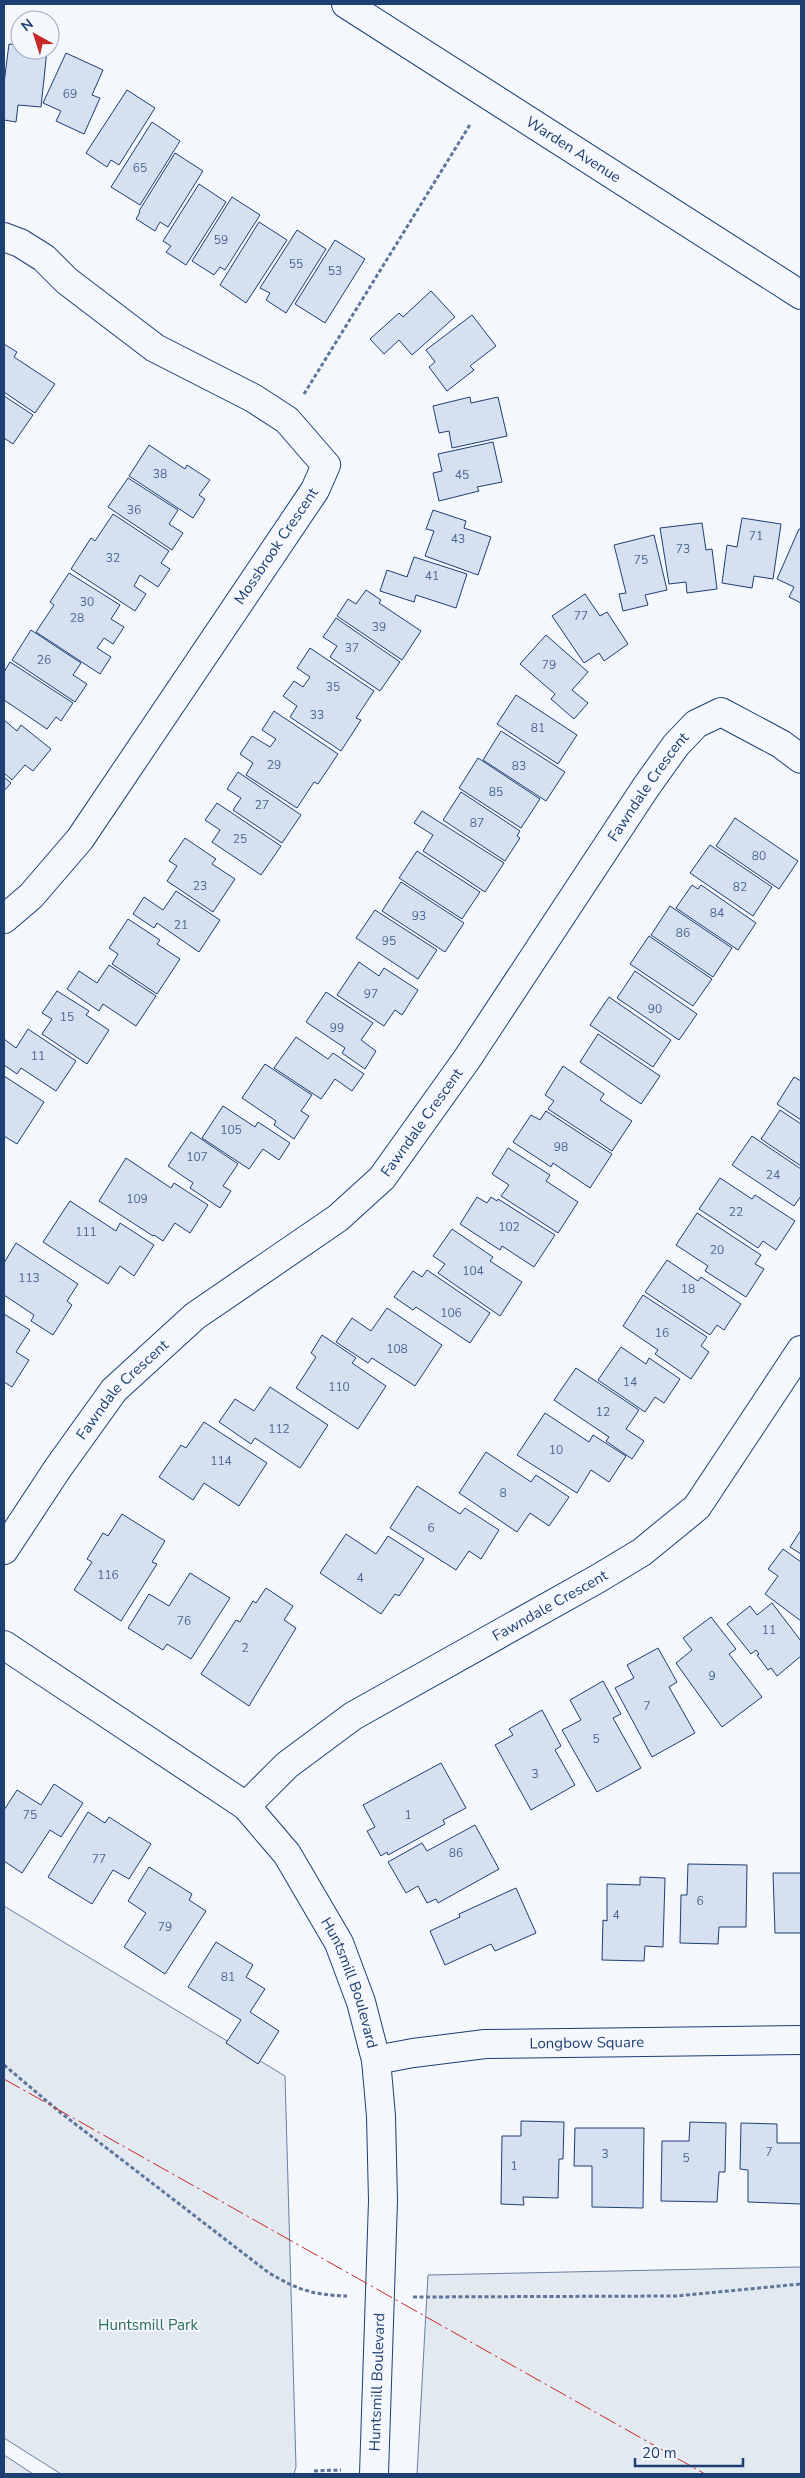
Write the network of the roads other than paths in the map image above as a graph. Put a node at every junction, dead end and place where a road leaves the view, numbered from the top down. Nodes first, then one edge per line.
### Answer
1 (346, 4) edge
2 (4, 237) edge
3 (801, 295) edge
4 (801, 759) edge
5 (4, 919) edge
6 (801, 1350) edge
7 (4, 1550) edge
8 (4, 1645) edge
9 (246, 1806) junction
10 (801, 2040) edge
11 (376, 2060) junction
12 (374, 2474) edge

1 - 3 street, Warden Avenue
2 - 5 street, Mossbrook Crescent
4 - 7 street, Fawndale Crescent
6 - 9 street, Fawndale Crescent
8 - 9 street, Huntsmill Boulevard
9 - 11 street, Huntsmill Boulevard
10 - 11 street, Longbow Square
11 - 12 street, Huntsmill Boulevard

